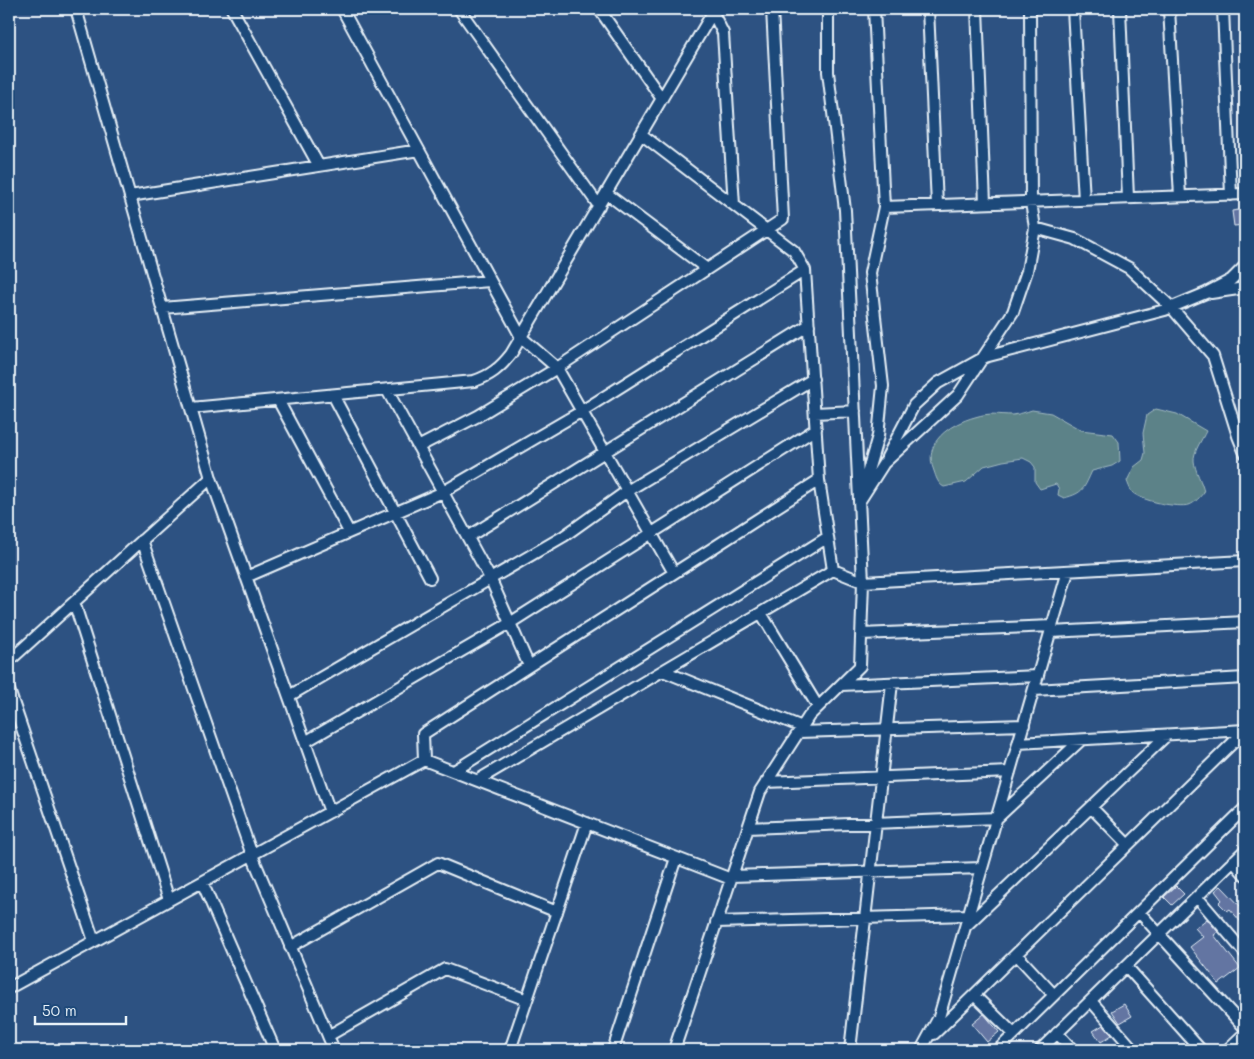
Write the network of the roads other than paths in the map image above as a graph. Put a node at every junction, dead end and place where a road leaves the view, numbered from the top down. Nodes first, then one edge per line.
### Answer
1 (76, 9) edge
2 (232, 9) edge
3 (342, 9) edge
4 (459, 9) edge
5 (599, 9) edge
6 (772, 9) edge
7 (828, 9) edge
8 (874, 9) edge
9 (928, 9) edge
10 (977, 9) edge
11 (1030, 9) edge
12 (1073, 9) edge
13 (1120, 9) edge
14 (1169, 9) edge
15 (1223, 9) edge
16 (712, 10) edge
17 (662, 99) junction
18 (641, 134) junction
19 (419, 150) junction
20 (319, 166) junction
21 (606, 193) junction
22 (1231, 194) junction
23 (1245, 194) edge
24 (130, 196) junction
25 (1180, 196) junction
26 (1128, 198) junction
27 (1084, 200) junction
28 (1031, 202) junction
29 (985, 203) junction
30 (734, 205) junction
31 (937, 205) junction
32 (599, 206) junction
33 (884, 207) junction
34 (1035, 228) junction
35 (766, 230) junction
36 (1245, 266) edge
37 (707, 269) junction
38 (805, 270) junction
39 (490, 281) junction
40 (1245, 288) edge
41 (1206, 294) junction
42 (1172, 307) junction
43 (162, 308) junction
44 (809, 325) junction
45 (521, 338) junction
46 (984, 357) junction
47 (558, 368) junction
48 (813, 379) junction
49 (387, 390) junction
50 (333, 395) junction
51 (278, 400) junction
52 (191, 408) junction
53 (582, 411) junction
54 (855, 411) junction
55 (815, 413) junction
56 (816, 429) junction
57 (418, 447) junction
58 (605, 452) junction
59 (1245, 453) edge
60 (884, 463) junction
61 (211, 478) junction
62 (819, 480) junction
63 (627, 491) junction
64 (443, 492) junction
65 (859, 502) junction
66 (396, 512) junction
67 (349, 532) junction
68 (651, 532) junction
69 (468, 537) junction
70 (828, 537) junction
71 (142, 540) junction
72 (1244, 564) edge
73 (833, 570) junction
74 (1068, 571) junction
75 (674, 573) junction
76 (246, 576) junction
77 (430, 578) dead end
78 (492, 580) junction
79 (862, 582) junction
80 (74, 602) junction
81 (761, 613) junction
82 (1245, 622) edge
83 (510, 623) junction
84 (1051, 629) junction
85 (861, 634) junction
86 (9, 661) edge
87 (529, 666) junction
88 (663, 671) junction
89 (1038, 676) junction
90 (1245, 678) edge
91 (892, 683) junction
92 (841, 685) junction
93 (9, 690) edge
94 (1034, 690) junction
95 (289, 696) junction
96 (818, 707) junction
97 (1024, 725) junction
98 (800, 729) junction
99 (887, 729) junction
100 (1166, 735) junction
101 (1081, 740) junction
102 (305, 742) junction
103 (1018, 743) junction
104 (424, 760) junction
105 (454, 771) junction
106 (1010, 772) junction
107 (881, 777) junction
108 (478, 780) junction
109 (766, 782) junction
110 (1091, 807) junction
111 (1245, 808) edge
112 (330, 812) junction
113 (997, 818) junction
114 (876, 822) junction
115 (587, 823) junction
116 (748, 828) junction
117 (1128, 845) junction
118 (1245, 850) edge
119 (252, 855) junction
120 (676, 858) junction
121 (1233, 861) junction
122 (982, 868) junction
123 (870, 872) junction
124 (1245, 875) edge
125 (731, 878) junction
126 (202, 882) junction
127 (1197, 897) junction
128 (170, 900) junction
129 (557, 912) junction
130 (1139, 912) junction
131 (969, 914) junction
132 (865, 918) junction
133 (716, 922) junction
134 (965, 927) junction
135 (1159, 934) junction
136 (94, 941) junction
137 (290, 947) junction
138 (1245, 953) edge
139 (1016, 954) junction
140 (1126, 966) junction
141 (9, 988) edge
142 (974, 995) junction
143 (1054, 995) junction
144 (527, 1000) junction
145 (1091, 1001) junction
146 (1245, 1028) edge
147 (1057, 1033) junction
148 (1245, 1033) edge
149 (1014, 1034) junction
150 (328, 1036) junction
151 (923, 1046) edge
152 (274, 1050) edge
153 (334, 1050) edge
154 (510, 1050) edge
155 (613, 1050) edge
156 (674, 1050) edge
157 (850, 1050) edge
158 (998, 1050) edge
159 (1040, 1050) edge
160 (1073, 1050) edge
161 (1134, 1050) edge
162 (1201, 1050) edge
163 (1227, 1050) edge

1 - 24 street
2 - 20 street
3 - 19 street
4 - 32 street
5 - 17 street
6 - 35 street
7 - 54 street
8 - 33 street
9 - 31 street
10 - 29 street
11 - 28 street
12 - 27 street
13 - 26 street
14 - 25 street
15 - 22 street
16 - 17 street
16 - 30 street
17 - 18 street
18 - 21 street
18 - 30 street
19 - 20 street
19 - 39 street
20 - 24 street
21 - 32 street
21 - 37 street
22 - 23 street
22 - 25 street
24 - 43 street
25 - 26 street
26 - 27 street
27 - 28 street
28 - 29 street
28 - 34 street
29 - 31 street
30 - 35 street
31 - 33 street
32 - 45 street
33 - 65 street
34 - 42 street
34 - 46 street
35 - 37 street
35 - 38 street
36 - 41 street
37 - 47 street
38 - 44 street
38 - 53 street
39 - 43 street
39 - 45 street
40 - 41 street
41 - 42 street
42 - 46 street
42 - 59 street
43 - 52 street
44 - 48 street
44 - 58 street
45 - 47 street
45 - 49 street
46 - 60 street
46 - 60 street
47 - 53 street
47 - 57 street
48 - 55 street
48 - 63 street
49 - 50 street
49 - 57 street
50 - 51 street
50 - 66 street
51 - 52 street
51 - 67 street
52 - 61 street
53 - 58 street
53 - 64 street
54 - 55 street
54 - 65 street
55 - 56 street
56 - 62 street
56 - 68 street
57 - 64 street
58 - 63 street
58 - 69 street
60 - 65 street
61 - 71 street
61 - 76 street
62 - 70 street
62 - 75 street
63 - 68 street
63 - 78 street
64 - 66 street
64 - 69 street
65 - 79 street
66 - 67 street
66 - 77 street
67 - 76 street
68 - 75 street
68 - 83 street
69 - 78 street
70 - 73 street
70 - 105 street
71 - 80 street
71 - 119 street
72 - 74 street
73 - 79 street
73 - 81 street
74 - 79 street
74 - 84 street
75 - 87 street
76 - 95 street
78 - 83 street
78 - 95 street
79 - 85 street
80 - 86 street
80 - 128 street
81 - 88 street
81 - 96 street
82 - 84 street
83 - 87 street
83 - 102 street
84 - 85 street
84 - 89 street
85 - 92 street
87 - 104 street
88 - 98 street
88 - 108 street
89 - 91 street
89 - 94 street
90 - 94 street
91 - 92 street
91 - 99 street
92 - 96 street
93 - 136 street
94 - 97 street
95 - 102 street
96 - 98 street
97 - 99 street
97 - 103 street
98 - 99 street
98 - 109 street
99 - 107 street
100 - 101 street
100 - 110 street
100 - 117 street
101 - 103 street
101 - 113 street
102 - 112 street
103 - 106 street
104 - 105 street
104 - 112 street
105 - 108 street
106 - 107 street
106 - 113 street
107 - 109 street
107 - 114 street
108 - 115 street
109 - 116 street
110 - 117 street
110 - 134 street
111 - 130 street
112 - 119 street
113 - 114 street
113 - 122 street
114 - 116 street
114 - 123 street
115 - 120 street
115 - 129 street
116 - 125 street
117 - 139 street
118 - 121 street
119 - 126 street
119 - 137 street
120 - 125 street
120 - 155 street
121 - 124 street
121 - 127 street
122 - 123 street
122 - 131 street
123 - 125 street
123 - 132 street
125 - 133 street
126 - 128 street
126 - 152 street
127 - 135 street
127 - 138 street
128 - 136 street
129 - 137 street
129 - 144 street
130 - 135 street
130 - 143 street
131 - 132 street
131 - 134 street
132 - 133 street
132 - 157 street
133 - 156 street
134 - 151 street
135 - 140 street
135 - 146 street
136 - 141 street
137 - 150 street
139 - 142 street
139 - 143 street
140 - 145 street
140 - 162 street
142 - 149 street
142 - 151 street
143 - 149 street
144 - 150 street
144 - 154 street
145 - 147 street
145 - 161 street
147 - 159 street
147 - 160 street
148 - 163 street
149 - 158 street
150 - 153 street

